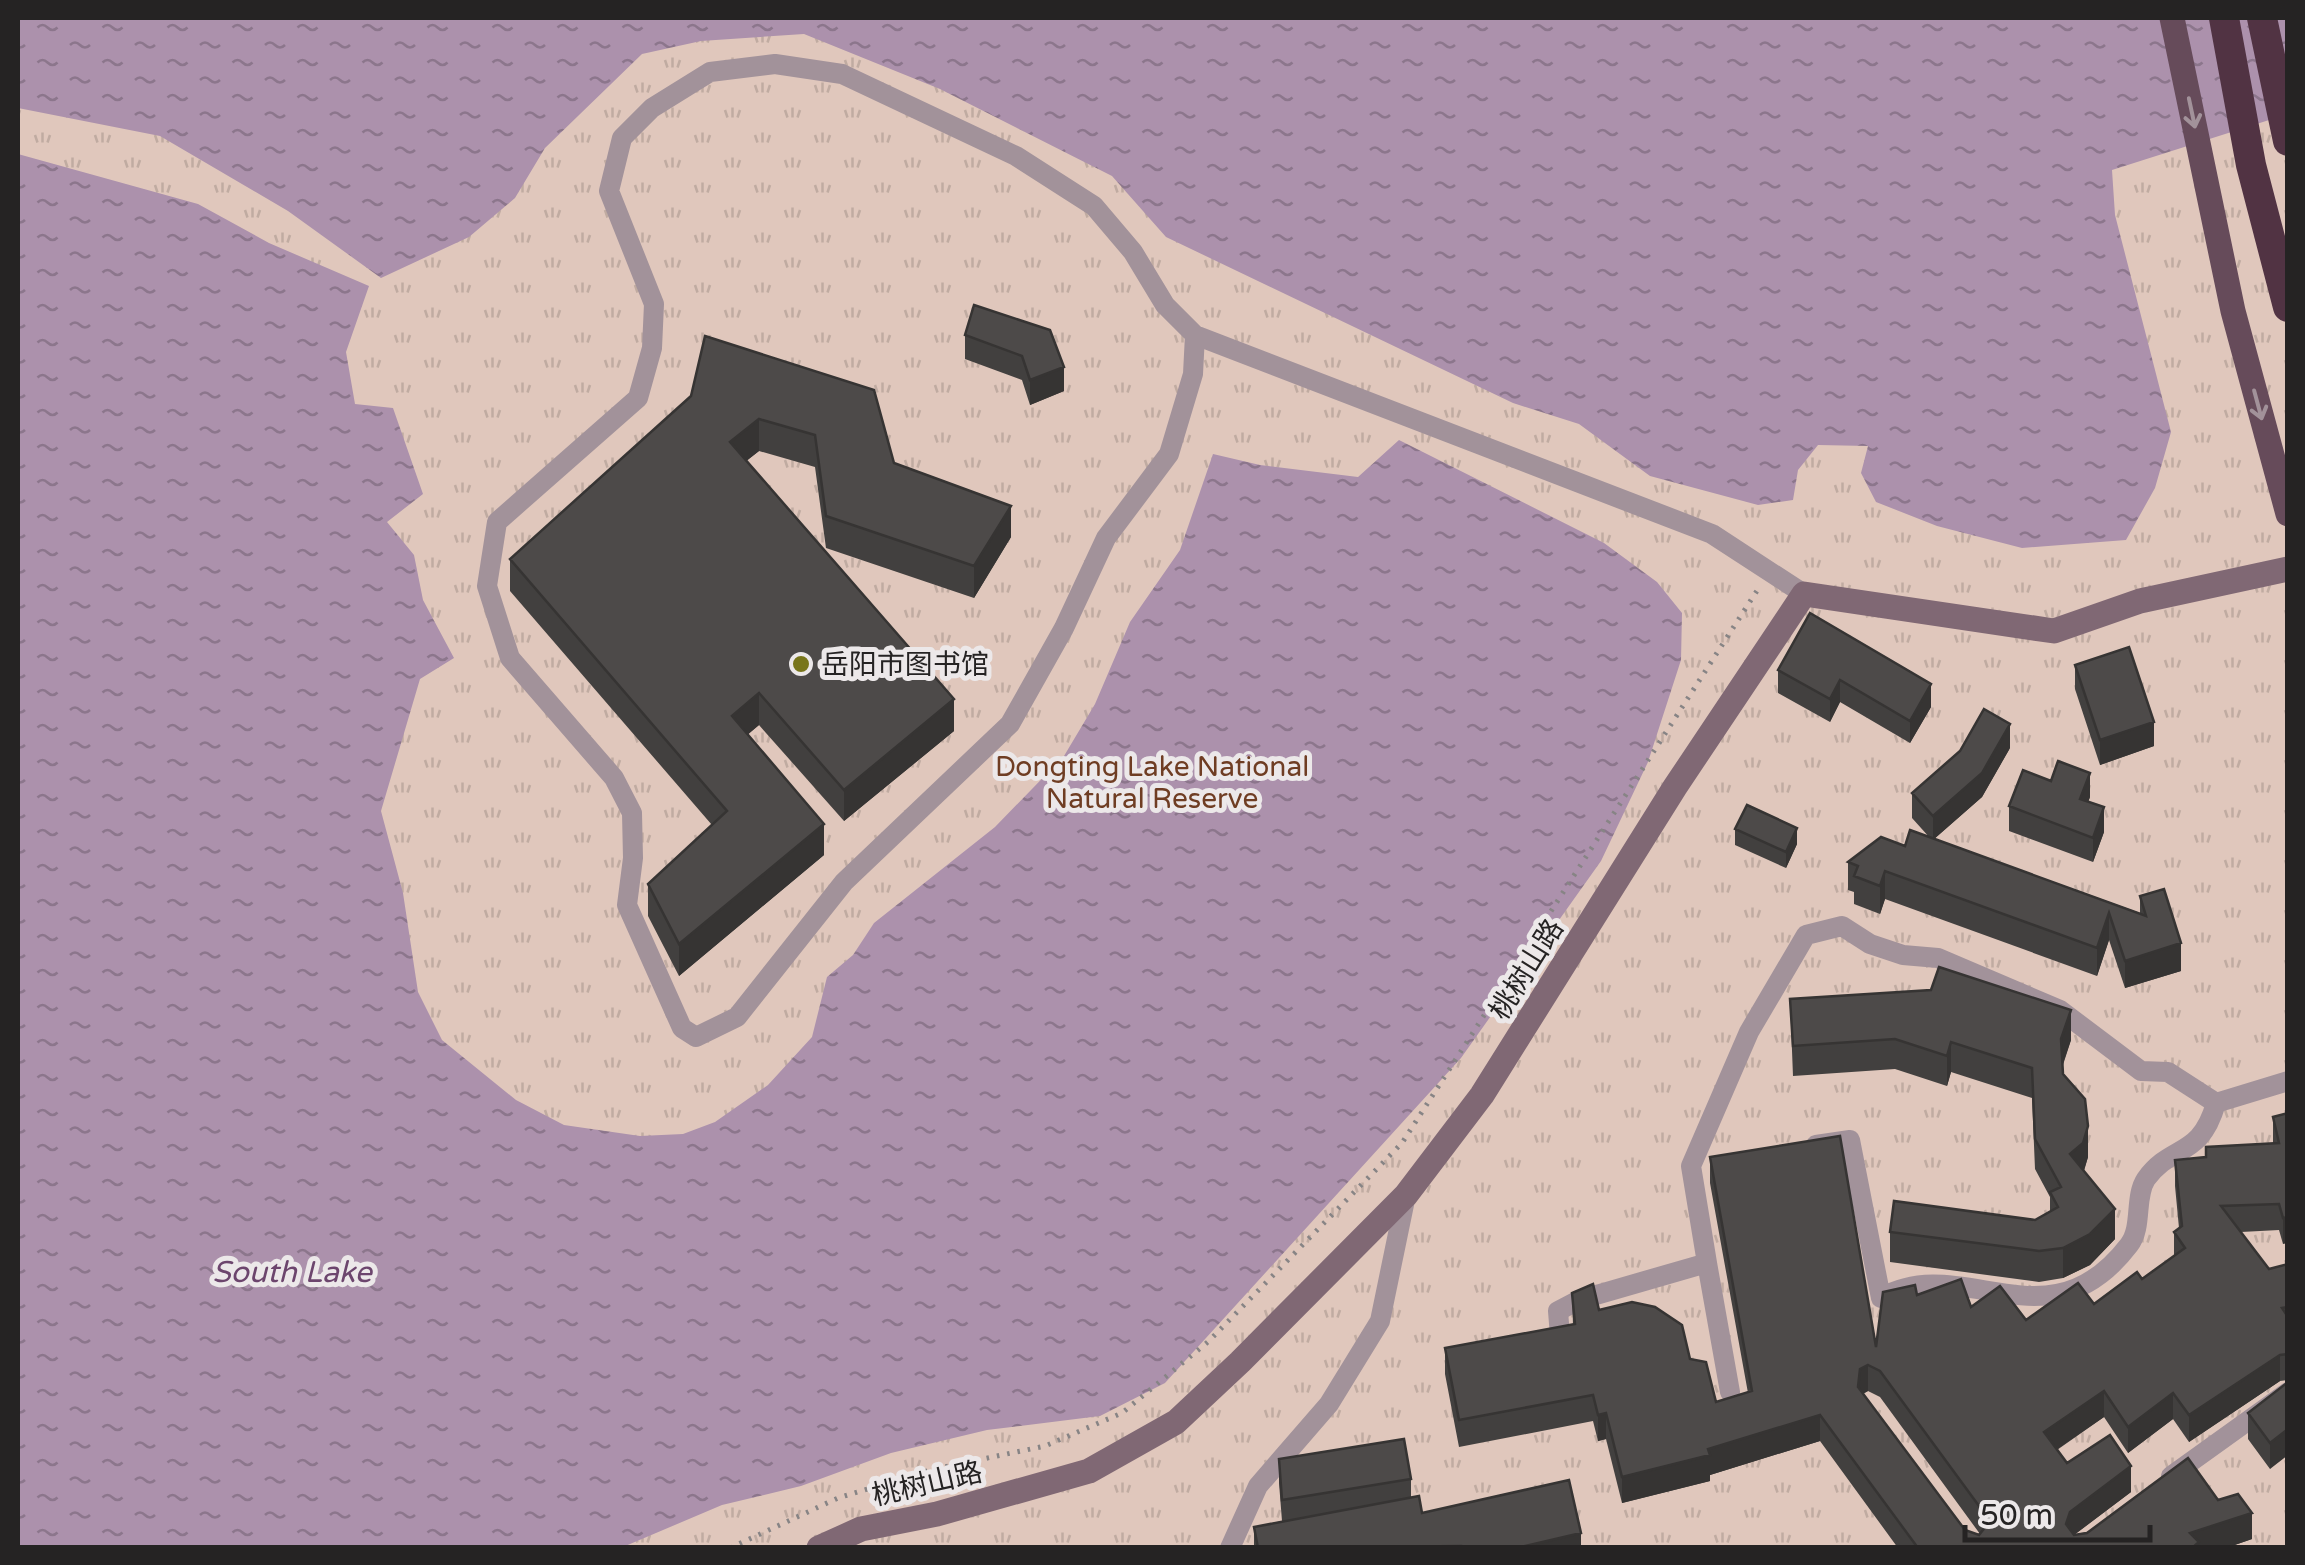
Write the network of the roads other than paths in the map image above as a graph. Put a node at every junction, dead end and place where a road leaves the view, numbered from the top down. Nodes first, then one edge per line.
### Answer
1 (2172, 18) edge
2 (2224, 18) edge
3 (2262, 18) edge
4 (2288, 141) edge
5 (2288, 307) edge
6 (1195, 336) junction
7 (2288, 514) edge
8 (2288, 569) edge
9 (1804, 594) junction
10 (2288, 1081) edge
11 (2216, 1103) junction
12 (1797, 1149) edge
13 (1406, 1195) junction
14 (1706, 1263) junction
15 (1560, 1336) edge
16 (1730, 1392) dead end
17 (2288, 1392) edge
18 (2147, 1494) edge
19 (819, 1548) edge
20 (1230, 1548) edge

1 -> 7 main road
2 - 5 highway
3 - 4 highway
6 - 6 street
6 - 9 street
8 - 9 street
9 - 13 street, 桃树山路
10 - 11 street
11 - 12 street
11 - 14 street
13 - 19 street, 桃树山路
13 - 20 street
14 - 15 street
14 - 16 street
17 - 18 street

